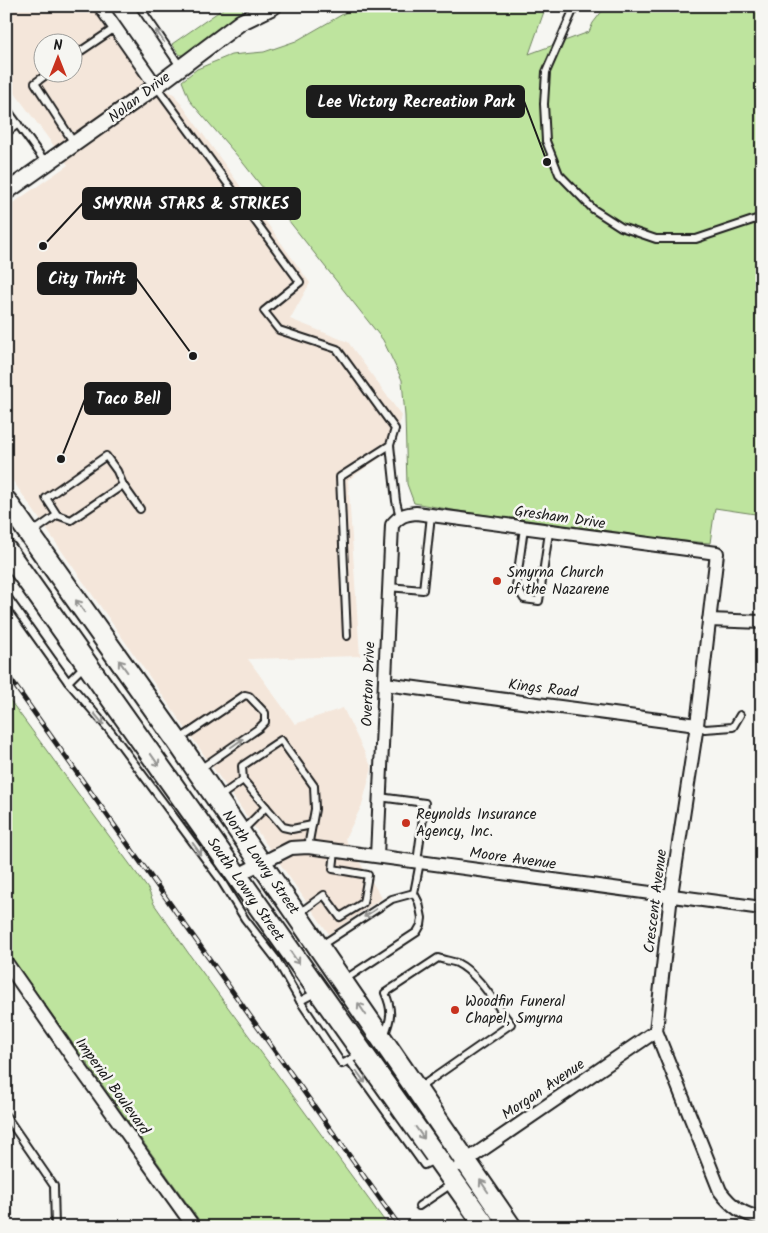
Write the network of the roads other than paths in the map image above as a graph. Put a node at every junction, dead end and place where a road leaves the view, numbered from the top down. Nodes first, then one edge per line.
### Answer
1 (100, 6) edge
2 (139, 6) edge
3 (274, 6) edge
4 (575, 6) edge
5 (254, 10) edge
6 (115, 28) junction
7 (82, 50) edge
8 (180, 66) junction
9 (36, 82) edge
10 (156, 86) junction
11 (6, 108) edge
12 (18, 124) junction
13 (6, 133) edge
14 (75, 144) junction
15 (46, 164) junction
16 (6, 192) edge
17 (762, 217) edge
18 (390, 445) junction
19 (123, 484) junction
20 (6, 502) edge
21 (140, 509) dead end
22 (57, 515) junction
23 (431, 515) junction
24 (400, 517) junction
25 (524, 528) junction
26 (548, 532) junction
27 (30, 534) junction
28 (6, 550) edge
29 (716, 553) joint
30 (388, 587) junction
31 (6, 595) edge
32 (709, 620) junction
33 (762, 622) edge
34 (347, 636) dead end
35 (108, 646) junction
36 (86, 664) junction
37 (68, 682) junction
38 (385, 684) junction
39 (740, 715) dead end
40 (697, 725) junction
41 (177, 741) junction
42 (197, 771) junction
43 (243, 780) junction
44 (380, 798) junction
45 (217, 799) junction
46 (266, 807) junction
47 (312, 825) junction
48 (240, 832) junction
49 (308, 847) junction
50 (335, 851) junction
51 (377, 856) junction
52 (419, 862) junction
53 (262, 863) junction
54 (236, 876) junction
55 (414, 893) junction
56 (671, 895) junction
57 (762, 908) edge
58 (298, 915) junction
59 (320, 947) junction
60 (6, 962) edge
61 (342, 980) junction
62 (319, 992) junction
63 (300, 1001) junction
64 (656, 1031) junction
65 (383, 1040) junction
66 (356, 1057) junction
67 (417, 1089) junction
68 (6, 1116) edge
69 (466, 1161) junction
70 (446, 1171) junction
71 (419, 1206) dead end
72 (762, 1218) edge
73 (478, 1224) edge
74 (55, 1227) edge
75 (194, 1227) edge
76 (511, 1227) edge

1 - 6 street
8 -> 2 lane
3 - 5 street, Nolan Drive
4 - 17 lane
5 - 8 street, Nolan Drive
6 - 7 lane
6 - 10 street
8 - 10 street, Nolan Drive
9 - 14 lane
10 - 14 street, Nolan Drive
10 - 18 lane
11 - 12 lane
12 - 13 lane
12 - 15 lane
14 - 15 street, Nolan Drive
15 - 16 street, Nolan Drive
18 - 24 lane
18 - 34 lane
19 - 21 lane
19 - 22 lane
19 - 22 lane
20 - 27 main road, North Lowry Street
22 - 27 lane
23 - 24 street, Gresham Drive
23 - 25 street, Gresham Drive
23 - 30 lane
24 - 30 street, Overton Drive
25 - 26 street, Gresham Drive
25 - 26 lane
26 - 29 street, Gresham Drive
35 -> 27 main road, North Lowry Street
28 - 36 main road, South Lowry Street
29 - 32 street, Crescent Avenue
30 - 38 street, Overton Drive
31 - 37 lane
32 - 33 street
32 - 40 street, Crescent Avenue
35 - 36 main road
41 -> 35 main road, North Lowry Street
36 - 37 lane
36 -> 54 main road, South Lowry Street
37 -> 63 lane
38 - 40 street, Kings Road
38 - 44 street, Overton Drive
39 - 40 lane
40 - 56 street, Crescent Avenue
41 - 42 main road, North Lowry Street
42 -> 41 lane
42 - 45 main road, North Lowry Street
43 - 45 lane
43 - 46 lane
43 - 47 lane
44 - 51 street, Overton Drive
44 - 52 lane
45 - 48 main road, North Lowry Street
46 - 47 lane
46 - 48 lane
47 - 49 lane
48 - 53 main road, North Lowry Street
49 - 50 street, Moore Avenue
49 - 53 street, Moore Avenue
50 - 51 street, Moore Avenue
50 - 58 lane
51 - 52 street, Moore Avenue
52 - 55 lane
52 - 56 street, Moore Avenue
53 - 54 street, Moore Avenue
53 - 58 main road, North Lowry Street
54 -> 62 main road, South Lowry Street
55 -> 59 lane
55 - 61 lane
56 - 57 street, Moore Avenue
56 - 64 street, Crescent Avenue
58 - 59 main road, North Lowry Street
59 - 61 main road, North Lowry Street
60 - 75 street, Imperial Boulevard
65 -> 61 main road, North Lowry Street
62 - 63 lane
62 - 66 main road, South Lowry Street
63 - 66 lane
64 - 69 street, Morgan Avenue
64 - 72 street, Crescent Avenue
65 - 66 main road
65 - 67 main road, North Lowry Street
65 - 67 lane
66 -> 70 main road, South Lowry Street
67 - 69 main road, North Lowry Street
68 - 74 lane
69 - 70 street, Morgan Avenue
76 -> 69 main road, North Lowry Street
70 - 71 lane
70 - 73 main road, South Lowry Street

